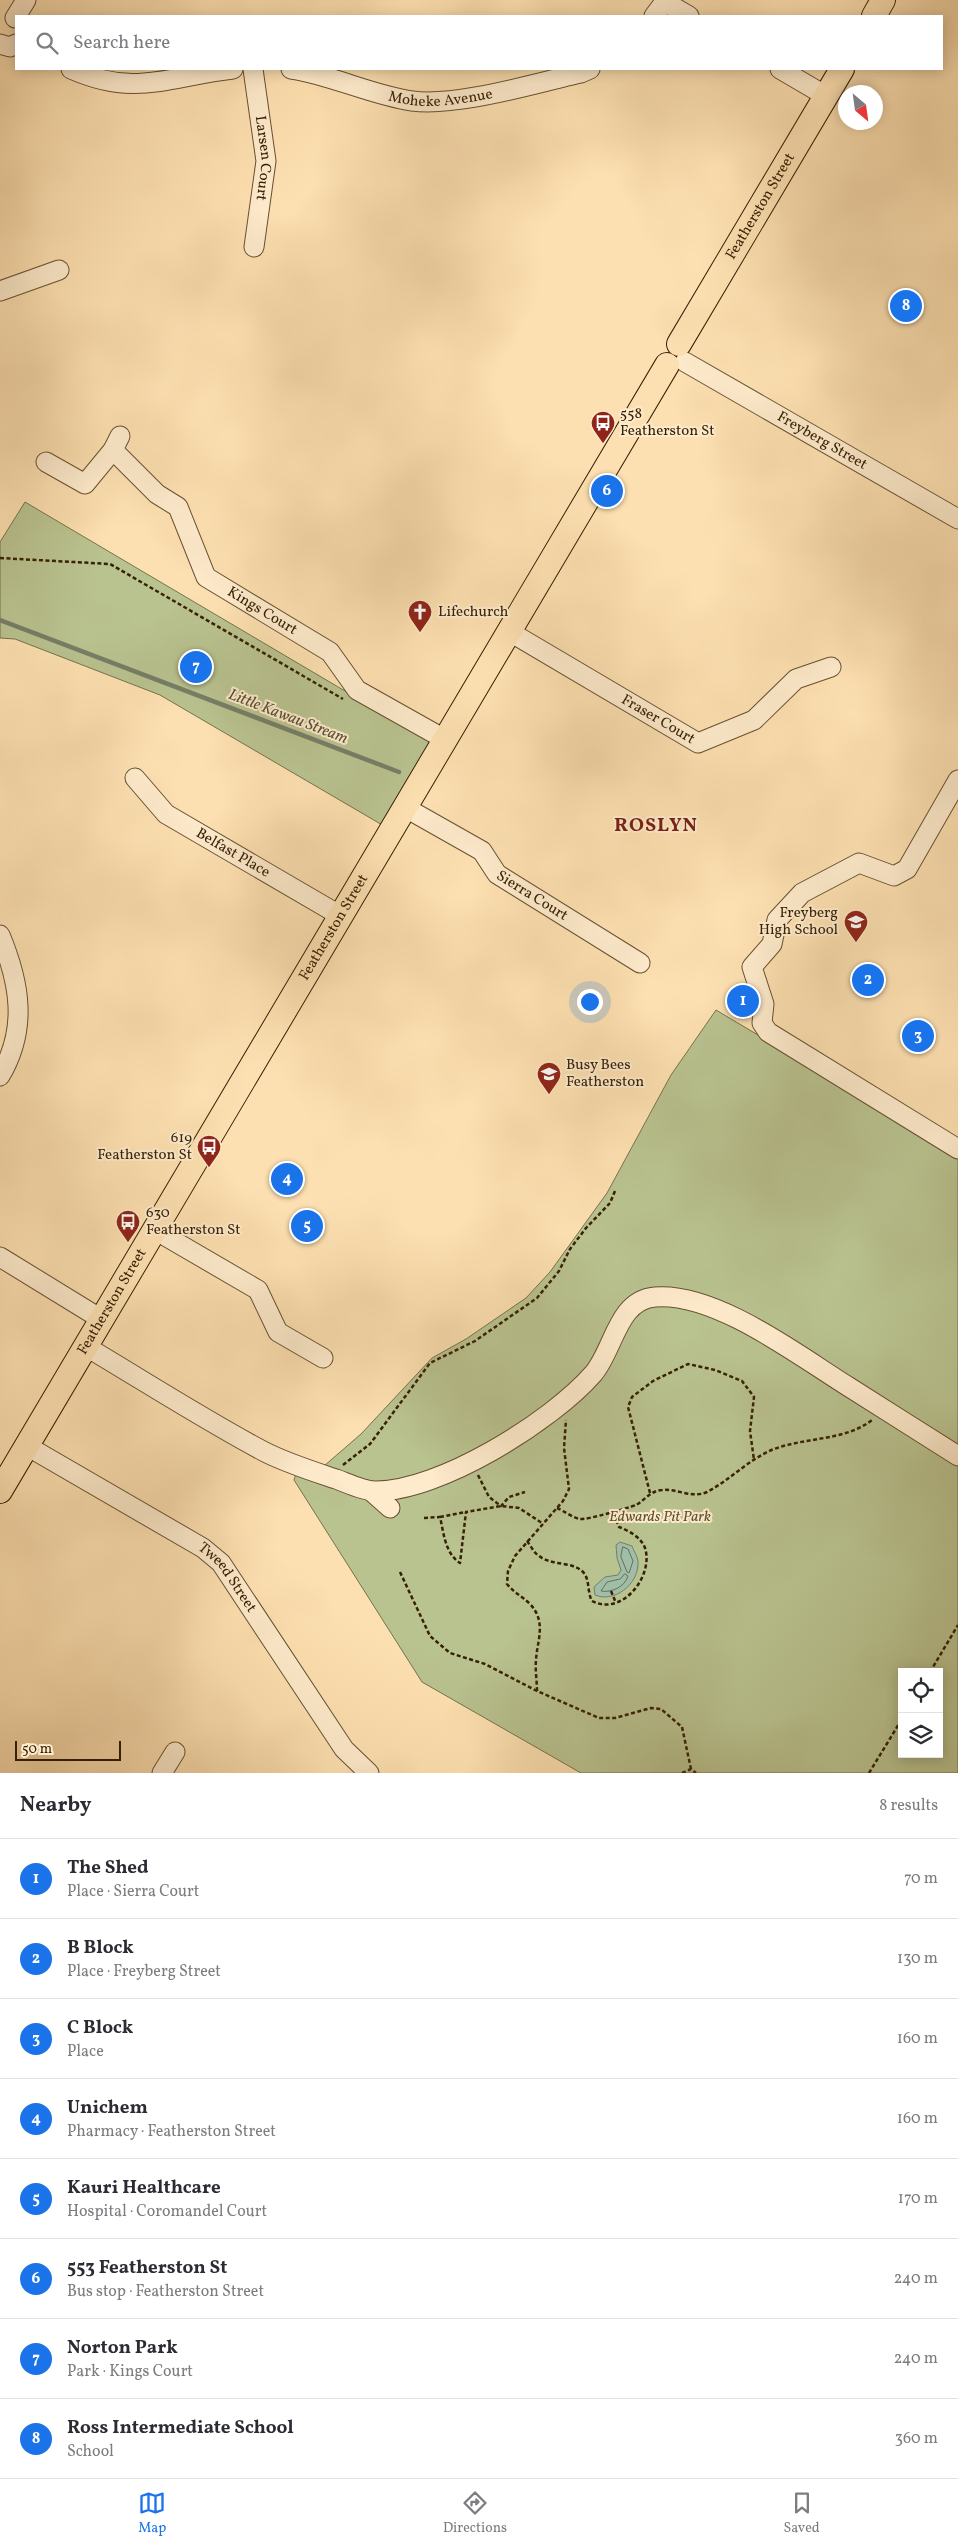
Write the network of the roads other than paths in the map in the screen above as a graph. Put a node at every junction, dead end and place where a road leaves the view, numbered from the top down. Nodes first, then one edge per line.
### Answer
1 (26, 0) edge
2 (883, 0) edge
3 (661, 6) edge
4 (686, 15) edge
5 (875, 15) edge
6 (10, 18) edge
7 (15, 44) edge
8 (0, 45) edge
9 (74, 70) edge
10 (227, 70) edge
11 (253, 70) edge
12 (294, 70) edge
13 (588, 70) edge
14 (782, 70) edge
15 (841, 70) edge
16 (826, 96) junction
17 (254, 247) dead end
18 (59, 270) dead end
19 (0, 290) edge
20 (677, 357) junction
21 (46, 462) dead end
22 (958, 520) edge
23 (510, 632) junction
24 (831, 667) dead end
25 (446, 740) junction
26 (135, 778) dead end
27 (958, 780) edge
28 (406, 808) junction
29 (341, 916) junction
30 (0, 935) edge
31 (640, 963) dead end
32 (0, 1076) edge
33 (958, 1149) edge
34 (154, 1230) junction
35 (0, 1257) edge
36 (101, 1320) junction
37 (85, 1346) junction
38 (323, 1358) dead end
39 (27, 1446) junction
40 (958, 1456) edge
41 (0, 1491) edge
42 (372, 1492) junction
43 (390, 1508) dead end
44 (175, 1752) dead end
45 (162, 1773) edge
46 (369, 1773) edge

1 - 6 street
2 - 5 main road
3 - 4 street
7 - 8 street
9 - 10 street
11 - 17 street, Larsen Court
12 - 13 street, Moheke Avenue
14 - 16 street
15 - 16 main road, Featherston Street
16 - 20 main road, Featherston Street
18 - 19 street
20 - 22 street, Freyberg Street
20 - 23 main road, Featherston Street
21 - 25 street, Kings Court
23 - 24 street, Fraser Court
23 - 25 main road, Featherston Street
25 - 28 main road, Featherston Street
26 - 29 street, Belfast Place
27 - 33 street
28 - 29 main road, Featherston Street
28 - 31 street, Sierra Court
29 - 34 main road, Featherston Street
30 - 32 street
34 - 36 main road, Featherston Street
34 - 38 street
35 - 36 street
36 - 37 main road, Featherston Street
37 - 39 main road, Featherston Street
37 - 42 street
39 - 41 main road, Featherston Street
39 - 46 street, Tweed Street
40 - 42 street
42 - 43 street
44 - 45 street

